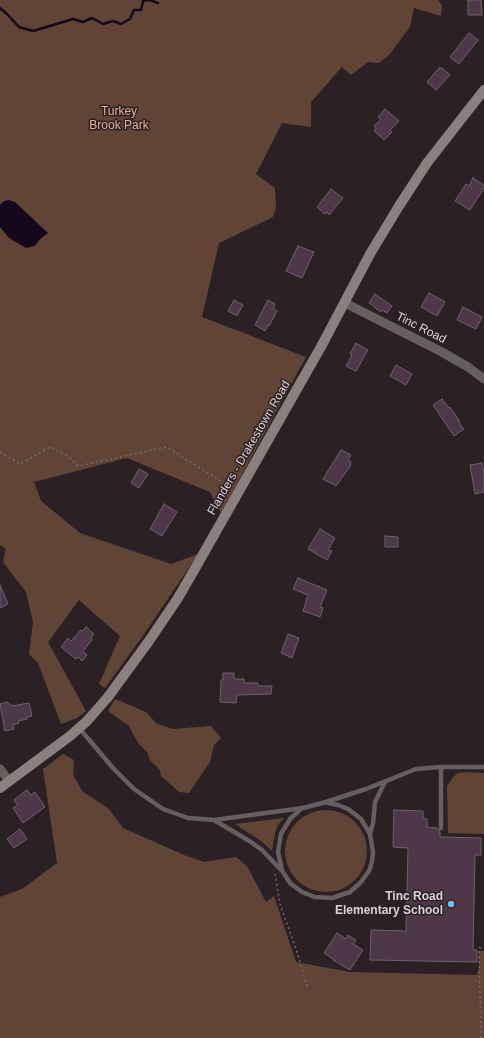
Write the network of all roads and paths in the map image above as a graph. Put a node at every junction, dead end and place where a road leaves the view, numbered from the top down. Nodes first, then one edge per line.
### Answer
1 (484, 90) edge
2 (345, 303) junction
3 (484, 379) edge
4 (0, 452) edge
5 (238, 492) junction
6 (80, 729) junction
7 (441, 767) junction
8 (484, 767) edge
9 (0, 769) edge
10 (9, 781) junction
11 (384, 782) junction
12 (0, 788) edge
13 (326, 802) junction
14 (303, 808) junction
15 (214, 820) junction
16 (442, 828) dead end
17 (370, 834) junction
18 (275, 864) junction
19 (283, 872) junction
20 (484, 948) edge
21 (307, 986) dead end
22 (481, 1038) edge

1 - 2 street, Flanders - Drakestown Road
2 - 3 street, Tinc Road
2 - 5 street, Flanders - Drakestown Road
4 - 5 path
5 - 6 street, Flanders - Drakestown Road
6 - 10 street, Flanders - Drakestown Road
6 - 15 lane
7 - 8 lane
7 - 11 lane
7 - 16 lane
9 - 10 street
10 - 12 street, Flanders - Drakestown Road
11 - 13 lane
11 - 17 lane
13 - 14 lane
13 - 17 lane
14 - 15 lane
14 - 19 lane
15 - 18 lane
17 - 19 lane
18 - 19 lane
18 - 21 path
20 - 22 path

